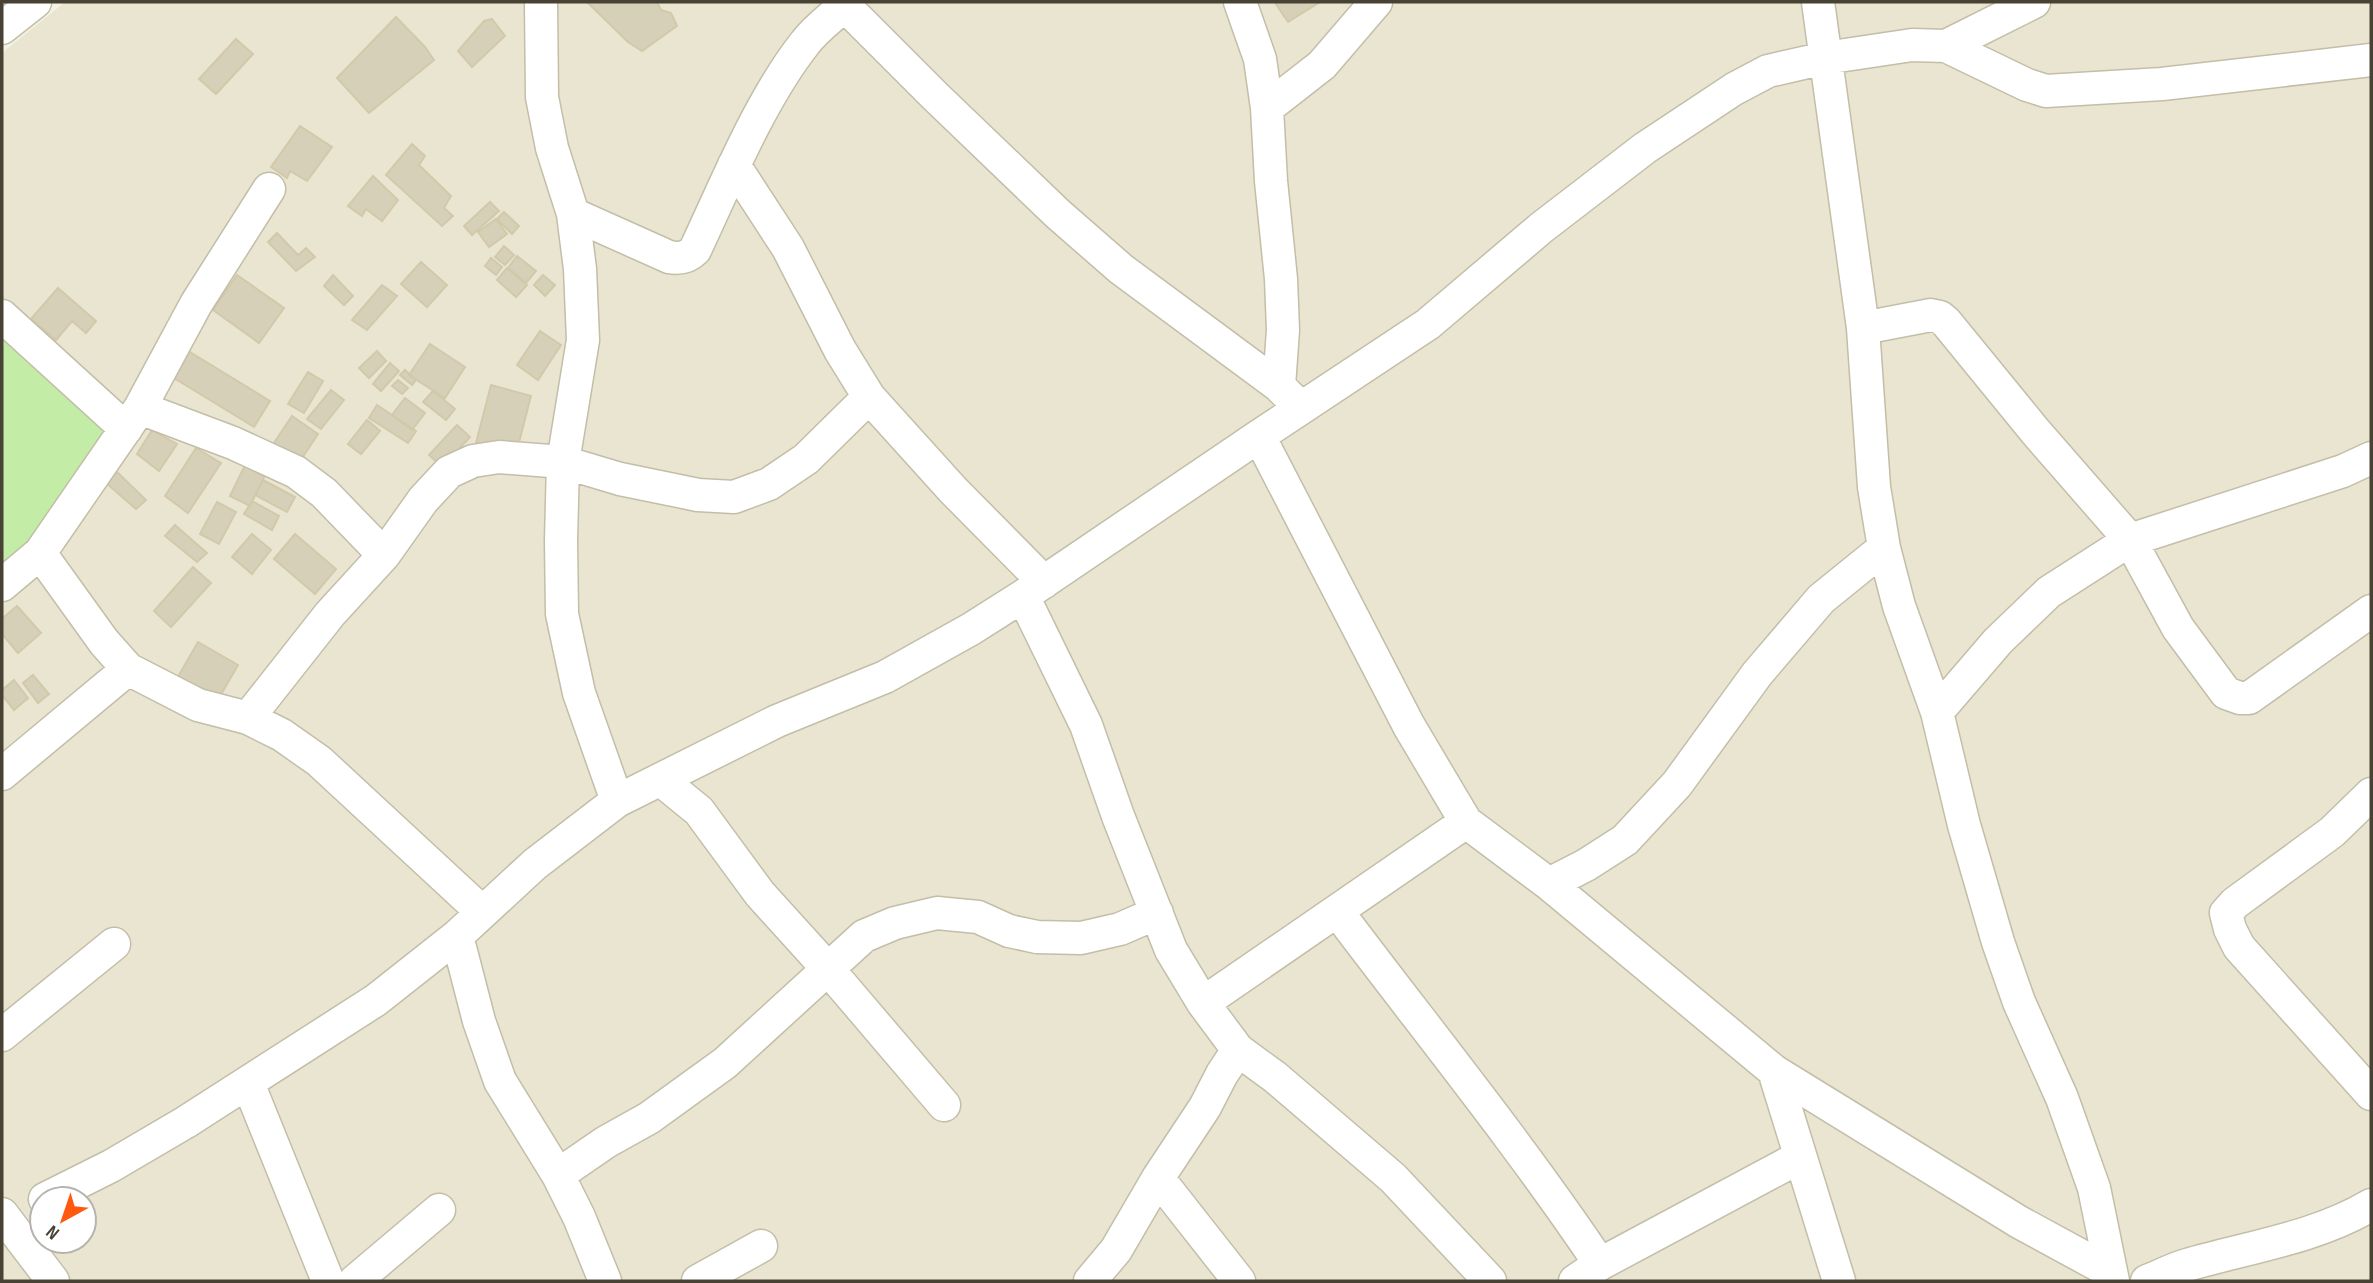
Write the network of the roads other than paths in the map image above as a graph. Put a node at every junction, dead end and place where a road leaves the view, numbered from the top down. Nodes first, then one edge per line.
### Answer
1 (35, 2) edge
2 (541, 2) edge
3 (1240, 2) edge
4 (1376, 2) edge
5 (1818, 2) edge
6 (2034, 2) edge
7 (846, 4) edge
8 (2, 28) edge
9 (1946, 46) junction
10 (1825, 58) junction
11 (2371, 60) edge
12 (1267, 108) junction
13 (734, 165) junction
14 (269, 189) dead end
15 (573, 214) junction
16 (2, 316) edge
17 (1863, 328) junction
18 (1279, 386) junction
19 (869, 397) junction
20 (1301, 408) junction
21 (133, 419) junction
22 (1259, 436) junction
23 (2371, 458) edge
24 (564, 462) junction
25 (2130, 540) junction
26 (1884, 548) junction
27 (40, 553) junction
28 (384, 555) junction
29 (2, 585) edge
30 (1034, 589) junction
31 (2371, 611) edge
32 (128, 669) junction
33 (1937, 712) junction
34 (248, 718) junction
35 (2, 774) edge
36 (661, 779) junction
37 (2371, 794) edge
38 (617, 801) junction
39 (1466, 822) junction
40 (1549, 884) junction
41 (481, 911) junction
42 (1337, 911) junction
43 (1157, 913) junction
44 (457, 936) junction
45 (114, 944) dead end
46 (828, 969) junction
47 (1203, 1003) junction
48 (2, 1035) edge
49 (1238, 1050) junction
50 (1773, 1071) junction
51 (248, 1083) junction
52 (2371, 1094) edge
53 (944, 1105) dead end
54 (1800, 1157) junction
55 (558, 1175) junction
56 (1158, 1178) junction
57 (74, 1185) edge
58 (2371, 1205) edge
59 (28, 1207) edge
60 (439, 1210) dead end
61 (3, 1218) edge
62 (761, 1247) dead end
63 (1588, 1272) edge
64 (2112, 1277) edge
65 (53, 1281) edge
66 (328, 1281) edge
67 (355, 1281) edge
68 (605, 1281) edge
69 (698, 1281) edge
70 (1090, 1281) edge
71 (1239, 1281) edge
72 (1490, 1281) edge
73 (1839, 1281) edge
74 (2147, 1281) edge

1 - 8 street
2 - 15 street
3 - 12 street
4 - 12 street
5 - 10 street
6 - 9 street
7 - 13 street
7 - 18 street
9 - 10 street
9 - 11 street
10 - 17 street
10 - 20 street
12 - 18 street
13 - 15 street
13 - 19 street
14 - 21 street
15 - 24 street
16 - 21 street
17 - 25 street
17 - 26 street
18 - 20 street
19 - 24 street
19 - 30 street
20 - 22 street
21 - 27 street
21 - 28 street
22 - 30 street
22 - 39 street
23 - 25 street
24 - 28 street
24 - 38 street
25 - 31 street
25 - 33 street
26 - 33 street
26 - 40 street
27 - 29 street
27 - 32 street
28 - 34 street
30 - 36 street
30 - 43 street
32 - 34 street
32 - 35 street
33 - 64 street
34 - 41 street
36 - 38 street
36 - 46 street
37 - 52 street
38 - 41 street
39 - 40 street
39 - 42 street
40 - 50 street
41 - 44 street
42 - 47 street
42 - 63 street
43 - 46 street
43 - 47 street
44 - 51 street
44 - 55 street
45 - 48 street
46 - 53 street
46 - 55 street
47 - 49 street
49 - 56 street
49 - 72 street
50 - 54 street
50 - 64 street
51 - 57 street
51 - 66 street
54 - 63 street
54 - 73 street
55 - 68 street
56 - 70 street
56 - 71 street
58 - 74 street
59 - 61 street
60 - 67 street
61 - 65 street
62 - 69 street

